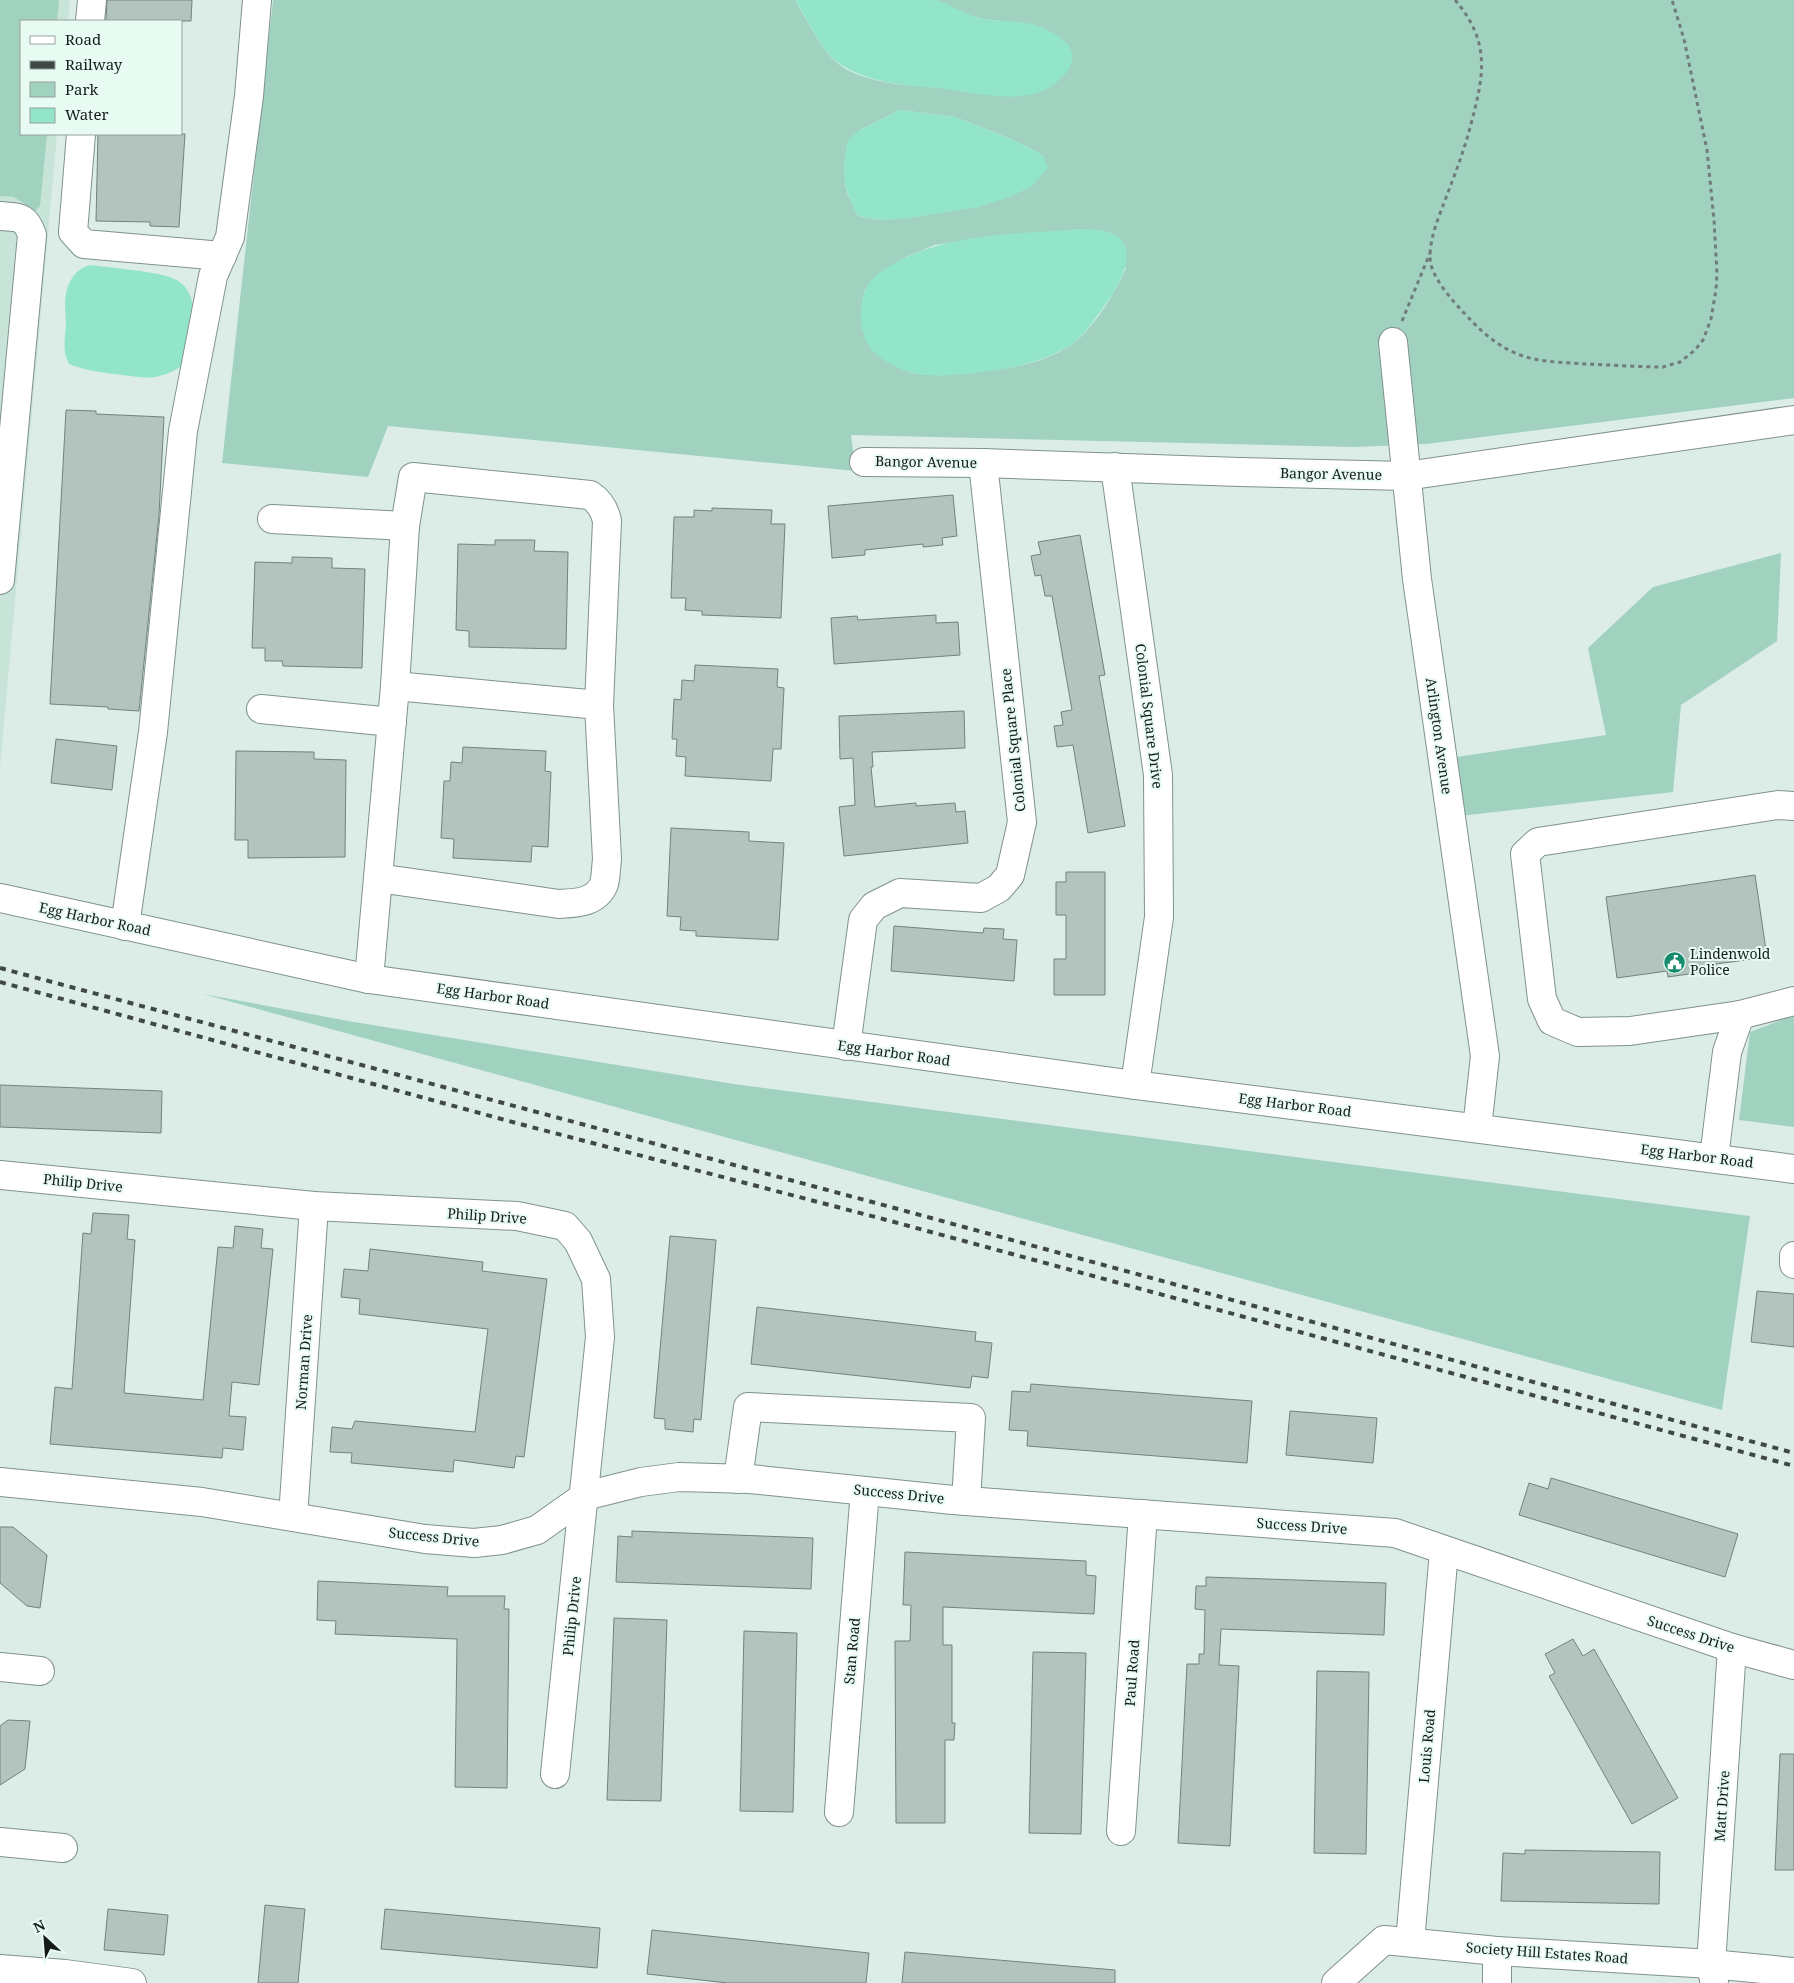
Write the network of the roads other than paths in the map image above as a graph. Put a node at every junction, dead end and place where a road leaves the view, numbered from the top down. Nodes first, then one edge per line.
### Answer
1 (92, 0) edge
2 (257, 0) edge
3 (90, 20) edge
4 (81, 135) edge
5 (0, 216) edge
6 (222, 256) junction
7 (1393, 342) road end
8 (1794, 420) edge
9 (864, 462) dead end
10 (983, 463) junction
11 (1115, 466) junction
12 (1406, 476) junction
13 (272, 519) dead end
14 (405, 526) junction
15 (0, 580) edge
16 (395, 686) junction
17 (599, 706) junction
18 (261, 709) dead end
19 (392, 722) junction
20 (1794, 806) edge
21 (378, 878) junction
22 (0, 898) edge
23 (125, 926) junction
24 (369, 979) junction
25 (1794, 1001) edge
26 (1740, 1015) junction
27 (846, 1046) junction
28 (1136, 1085) junction
29 (1477, 1128) junction
30 (1714, 1158) junction
31 (1794, 1169) edge
32 (0, 1175) edge
33 (314, 1206) junction
34 (1794, 1256) edge
35 (1794, 1264) edge
36 (738, 1478) junction
37 (0, 1482) edge
38 (865, 1491) junction
39 (585, 1496) junction
40 (966, 1501) junction
41 (1143, 1514) junction
42 (293, 1517) junction
43 (1444, 1551) junction
44 (1732, 1648) junction
45 (1794, 1665) edge
46 (0, 1667) edge
47 (40, 1671) dead end
48 (555, 1774) dead end
49 (839, 1812) dead end
50 (1121, 1831) dead end
51 (0, 1842) edge
52 (63, 1848) dead end
53 (1397, 1941) junction
54 (1497, 1951) junction
55 (0, 1969) edge
56 (1794, 1972) edge
57 (1713, 1973) edge
58 (132, 1983) edge
59 (1337, 1983) edge
60 (1497, 1983) edge

1 - 3 street
2 - 6 street
4 - 6 street
5 - 15 street
6 - 23 street
7 - 12 street, Arlington Avenue
8 - 12 street, Bangor Avenue
9 - 10 street, Bangor Avenue
10 - 11 street, Bangor Avenue
10 - 27 street, Colonial Square Place
11 - 12 street, Bangor Avenue
11 - 28 street, Colonial Square Drive
12 - 29 street, Arlington Avenue
13 - 14 street
14 - 16 street
14 - 17 street
16 - 17 street
16 - 19 street
17 - 21 street
18 - 19 street
19 - 21 street
20 - 26 street
21 - 24 street
22 - 23 street, Egg Harbor Road
23 - 24 street, Egg Harbor Road
24 - 27 street, Egg Harbor Road
25 - 26 street
26 - 30 street
27 - 28 street, Egg Harbor Road
28 - 29 street, Egg Harbor Road
29 - 30 street, Egg Harbor Road
30 - 31 street, Egg Harbor Road
32 - 33 street, Philip Drive
33 - 39 street, Philip Drive
33 - 42 street, Norman Drive
34 - 35 street
36 - 38 street, Success Drive
36 - 39 street, Success Drive
36 - 40 street
37 - 42 street, Success Drive
38 - 40 street, Success Drive
38 - 49 street, Stan Road
39 - 42 street, Success Drive
39 - 48 street, Philip Drive
40 - 41 street, Success Drive
41 - 43 street, Success Drive
41 - 50 street, Paul Road
43 - 44 street, Success Drive
43 - 53 street, Louis Road
44 - 45 street, Success Drive
44 - 57 street, Matt Drive
46 - 47 street
51 - 52 street
53 - 54 street, Society Hill Estates Road
53 - 59 street
54 - 57 street, Society Hill Estates Road
54 - 60 street
55 - 58 street
56 - 57 street, Society Hill Estates Road

